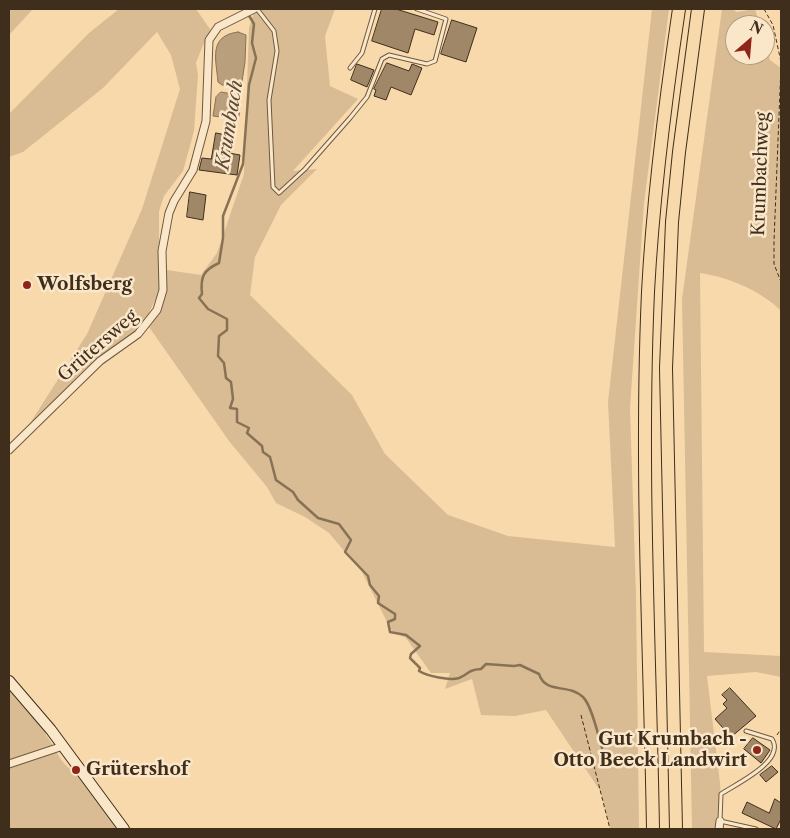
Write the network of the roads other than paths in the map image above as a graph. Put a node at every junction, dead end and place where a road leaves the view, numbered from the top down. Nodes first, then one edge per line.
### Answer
1 (255, 9) edge
2 (375, 9) edge
3 (417, 9) edge
4 (679, 9) edge
5 (698, 9) edge
6 (350, 68) dead end
7 (9, 450) edge
8 (9, 681) edge
9 (746, 731) dead end
10 (63, 746) junction
11 (9, 764) edge
12 (719, 825) edge
13 (124, 829) edge
14 (653, 829) edge
15 (676, 829) edge
16 (756, 829) edge

1 - 3 lane
1 - 7 street, Grütersweg
2 - 6 lane
4 - 14 highway
5 - 15 highway
8 - 10 main road
9 - 12 lane
10 - 11 street
10 - 13 main road
12 - 16 lane

